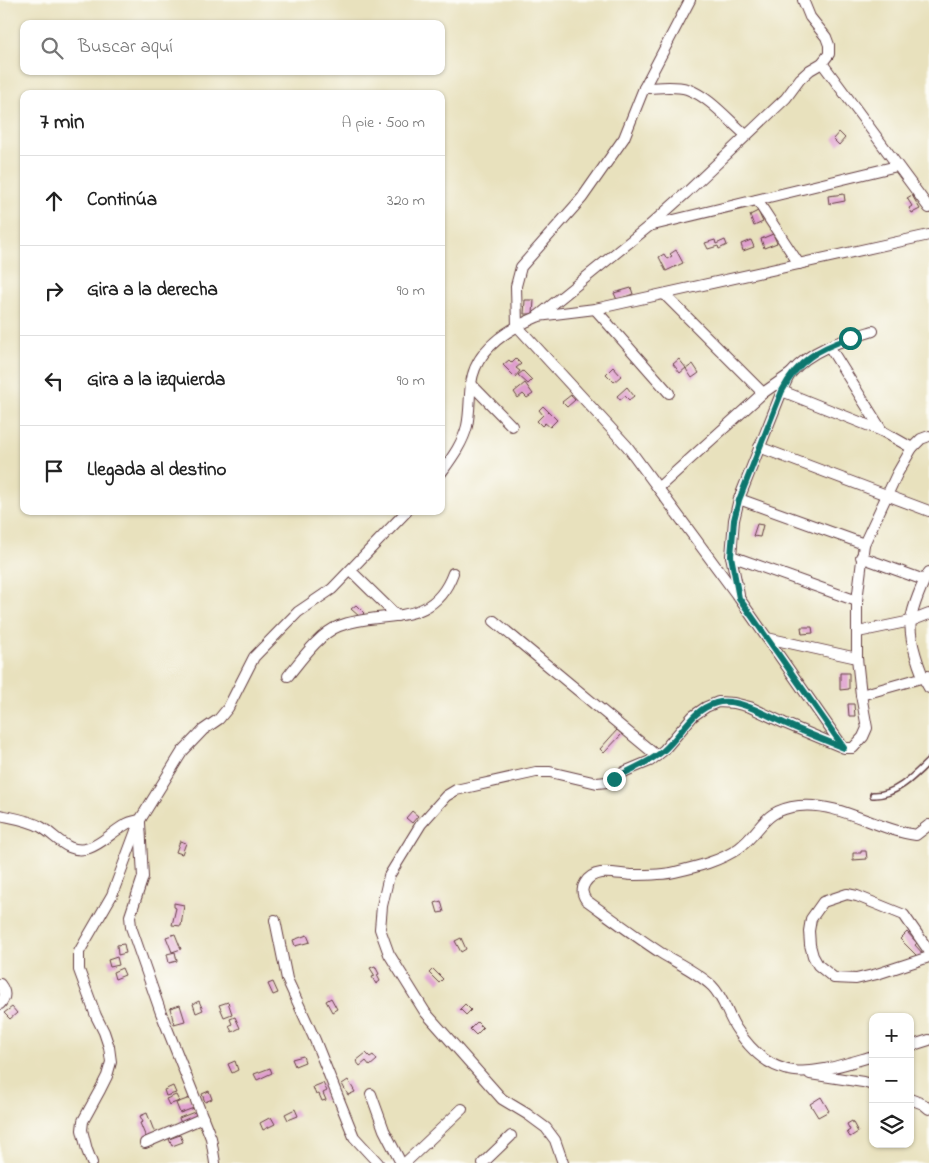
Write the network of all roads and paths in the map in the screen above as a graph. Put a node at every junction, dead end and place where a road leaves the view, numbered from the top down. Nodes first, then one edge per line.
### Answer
1 (690, 0) edge
2 (802, 0) edge
3 (822, 63) junction
4 (644, 88) junction
5 (746, 135) junction
6 (897, 166) junction
7 (757, 200) junction
8 (929, 208) edge
9 (648, 227) junction
10 (929, 235) edge
11 (800, 264) junction
12 (664, 294) junction
13 (595, 309) junction
14 (537, 317) junction
15 (517, 326) junction
16 (873, 331) dead end
17 (829, 346) junction
18 (790, 374) junction
19 (471, 384) junction
20 (782, 391) junction
21 (669, 393) dead end
22 (763, 393) junction
23 (512, 426) dead end
24 (882, 431) junction
25 (929, 436) edge
26 (759, 447) junction
27 (912, 448) junction
28 (445, 467) edge
29 (658, 488) junction
30 (887, 496) junction
31 (739, 500) junction
32 (929, 511) edge
33 (403, 515) edge
34 (864, 544) junction
35 (731, 556) junction
36 (861, 557) junction
37 (351, 571) junction
38 (453, 573) dead end
39 (927, 576) edge
40 (739, 598) junction
41 (857, 601) junction
42 (929, 614) edge
43 (397, 616) junction
44 (494, 621) dead end
45 (910, 621) junction
46 (858, 632) junction
47 (768, 638) junction
48 (857, 658) junction
49 (288, 676) dead end
50 (926, 677) edge
51 (929, 688) edge
52 (861, 694) junction
53 (844, 748) junction
54 (657, 756) junction
55 (929, 761) edge
56 (872, 795) dead end
57 (0, 815) edge
58 (140, 820) junction
59 (929, 825) edge
60 (276, 920) dead end
61 (929, 951) edge
62 (929, 957) edge
63 (0, 984) edge
64 (0, 1004) edge
65 (929, 1040) edge
66 (914, 1045) edge
67 (869, 1057) edge
68 (802, 1073) junction
69 (869, 1084) edge
70 (371, 1094) dead end
71 (914, 1101) edge
72 (462, 1109) dead end
73 (929, 1109) edge
74 (203, 1118) junction
75 (511, 1136) dead end
76 (145, 1143) dead end
77 (92, 1163) edge
78 (215, 1163) edge
79 (378, 1163) edge
80 (403, 1163) edge
81 (483, 1163) edge
82 (563, 1163) edge

1 - 4 street
2 - 3 street
3 - 5 street
3 - 6 street
4 - 5 street
4 - 15 street
5 - 9 street
6 - 7 street
6 - 8 street
7 - 9 street
7 - 11 street
9 - 14 street
10 - 11 street
11 - 12 street
12 - 13 street
12 - 22 street
13 - 14 street
13 - 21 street
14 - 15 street
15 - 19 street
15 - 29 street
16 - 17 street
17 - 18 street
17 - 24 street
18 - 20 street
18 - 22 street
19 - 23 street
19 - 28 street
20 - 24 street
20 - 26 street
22 - 29 street
24 - 27 street
25 - 27 street
26 - 30 street
26 - 31 street
27 - 30 street
29 - 40 street
30 - 32 street
30 - 34 street
31 - 34 street
31 - 35 street
33 - 37 street
34 - 36 street
35 - 40 street
35 - 41 street
36 - 39 street
36 - 41 street
37 - 43 street
37 - 58 street
38 - 43 street
39 - 45 street
40 - 47 street
41 - 46 street
42 - 45 street
43 - 49 street
44 - 54 street
45 - 46 street
45 - 50 street
46 - 48 street
47 - 48 street
47 - 53 street
48 - 52 street
50 - 51 street
50 - 52 street
52 - 53 street
53 - 54 street
54 - 82 street
55 - 56 lane
57 - 58 street
58 - 74 street
58 - 77 street
59 - 68 street
60 - 79 street
61 - 62 street
63 - 64 street
65 - 66 street
67 - 68 street
68 - 69 street
70 - 80 street
71 - 73 street
72 - 80 street
74 - 76 street
74 - 78 street
75 - 81 street

